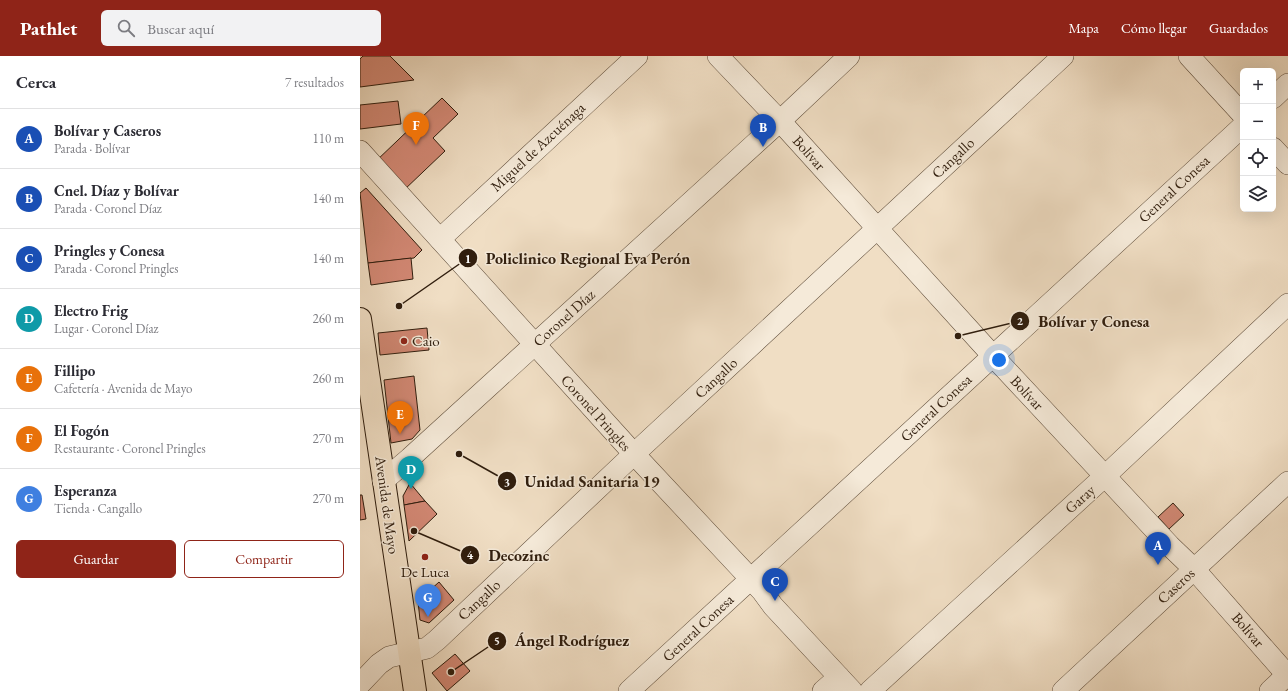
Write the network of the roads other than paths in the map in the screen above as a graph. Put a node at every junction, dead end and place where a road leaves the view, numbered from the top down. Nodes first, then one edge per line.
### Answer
1 (637, 56) edge
2 (718, 56) edge
3 (849, 56) edge
4 (1063, 56) edge
5 (1189, 56) edge
6 (1288, 84) edge
7 (1276, 95) edge
8 (1240, 112) edge
9 (780, 121) junction
10 (1240, 129) edge
11 (360, 151) edge
12 (1276, 151) edge
13 (1288, 164) edge
14 (877, 229) junction
15 (440, 239) junction
16 (1288, 304) edge
17 (360, 319) edge
18 (534, 345) junction
19 (993, 356) junction
20 (364, 376) edge
21 (634, 454) junction
22 (1105, 476) junction
23 (383, 481) junction
24 (1288, 482) edge
25 (1194, 569) junction
26 (750, 579) junction
27 (409, 653) junction
28 (1288, 675) edge
29 (360, 684) edge
30 (845, 684) edge
31 (415, 691) edge
32 (629, 691) edge
33 (823, 691) edge
34 (870, 691) edge
35 (1063, 691) edge
36 (1270, 691) edge

1 - 15 street, Miguel de Azcuénaga
2 - 9 street, Bolívar
3 - 9 street, Coronel Díaz
4 - 14 street, Cangallo
5 - 8 street
6 - 7 street
9 - 14 street, Bolívar
9 - 18 street, Coronel Díaz
10 - 19 street, General Conesa
11 - 15 street, Coronel Pringles
12 - 13 street
14 - 19 street, Bolívar
14 - 21 street, Cangallo
15 - 18 street, Coronel Pringles
16 - 22 street, Garay
17 - 20 main road, Avenida de Mayo
18 - 21 street, Coronel Pringles
18 - 23 street, Coronel Díaz
19 - 22 street, Bolívar
19 - 26 street, General Conesa
20 - 23 main road, Avenida de Mayo
21 - 26 street, Coronel Pringles
21 - 27 street, Cangallo
22 - 25 street, Bolívar
22 - 34 street, Garay
23 - 27 main road, Avenida de Mayo
24 - 25 street, Caseros
25 - 28 street, Bolívar
25 - 35 street, Caseros
26 - 30 street, Coronel Pringles
26 - 32 street, General Conesa
27 - 29 street, Cangallo
27 - 31 main road, Avenida de Mayo
28 - 36 street
30 - 33 street

